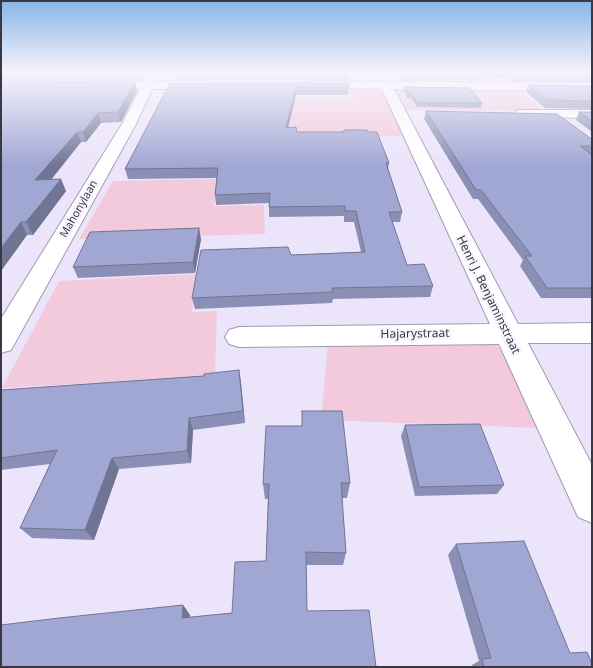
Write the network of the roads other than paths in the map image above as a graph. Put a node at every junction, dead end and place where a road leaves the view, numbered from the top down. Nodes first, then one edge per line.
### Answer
1 (138, 104) edge
2 (399, 104) edge
3 (507, 114) edge
4 (556, 114) junction
5 (592, 114) edge
6 (577, 131) edge
7 (4, 333) edge
8 (507, 333) junction
9 (592, 333) edge
10 (239, 336) dead end
11 (592, 504) edge

1 - 7 street, Mahonylaan
2 - 8 street, Henri J. Benjaminstraat
3 - 4 street
4 - 5 street
4 - 6 street
8 - 9 street, Hajarystraat
8 - 10 street, Hajarystraat
8 - 11 street, Henri J. Benjaminstraat

